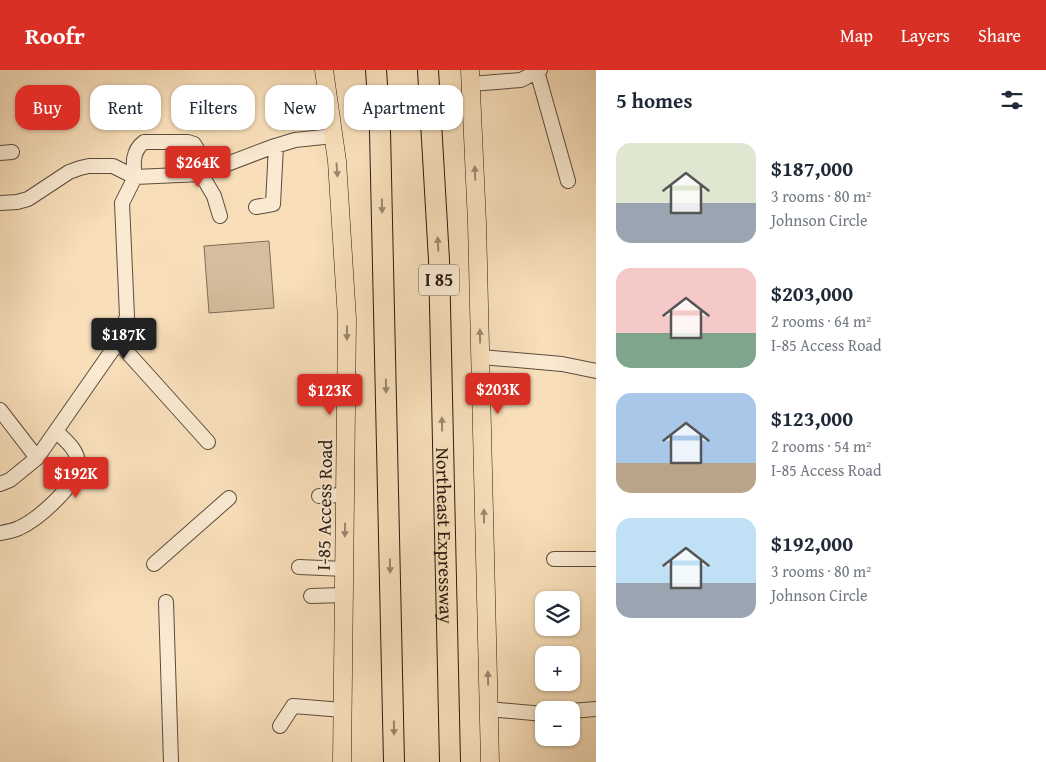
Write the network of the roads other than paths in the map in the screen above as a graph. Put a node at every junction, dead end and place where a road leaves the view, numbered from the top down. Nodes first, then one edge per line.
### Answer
1 (324, 70) edge
2 (376, 70) edge
3 (428, 70) edge
4 (538, 71) edge
5 (470, 77) edge
6 (333, 136) junction
7 (276, 146) junction
8 (202, 174) junction
9 (135, 176) junction
10 (568, 181) dead end
11 (0, 203) edge
12 (256, 207) dead end
13 (220, 216) dead end
14 (118, 342) junction
15 (480, 357) junction
16 (596, 371) edge
17 (0, 410) edge
18 (57, 432) junction
19 (208, 442) dead end
20 (37, 458) junction
21 (0, 484) edge
22 (346, 494) junction
23 (319, 496) dead end
24 (229, 498) dead end
25 (0, 533) edge
26 (554, 559) dead end
27 (596, 559) edge
28 (154, 564) dead end
29 (299, 567) dead end
30 (345, 570) junction
31 (344, 595) junction
32 (311, 596) dead end
33 (166, 602) dead end
34 (488, 709) junction
35 (596, 709) edge
36 (343, 710) junction
37 (580, 710) edge
38 (535, 713) edge
39 (280, 726) dead end
40 (171, 762) edge
41 (342, 762) edge
42 (394, 762) edge
43 (450, 762) edge
44 (490, 762) edge

1 - 6 main road, I-85 Access Road
2 -> 42 highway
43 -> 3 highway, Northeast Expressway / I 85
4 - 5 street
4 - 10 street
15 -> 5 main road
6 - 7 street
6 -> 22 main road, I-85 Access Road
7 - 8 street
7 - 12 street
8 - 9 street
8 - 9 street
8 - 13 street
9 - 11 street
9 - 14 street
14 - 18 street
14 - 19 street
15 - 16 street
34 -> 15 main road
17 - 20 street
18 - 20 street
18 - 25 street
20 - 21 street
22 - 23 street
22 -> 30 main road, I-85 Access Road
24 - 28 street
26 - 27 street
29 - 30 street
30 - 31 main road, I-85 Access Road
31 - 32 street
31 - 36 main road, I-85 Access Road
33 - 40 street
34 - 38 street
34 - 44 main road
35 - 37 street
36 - 39 street
36 - 41 main road, I-85 Access Road

